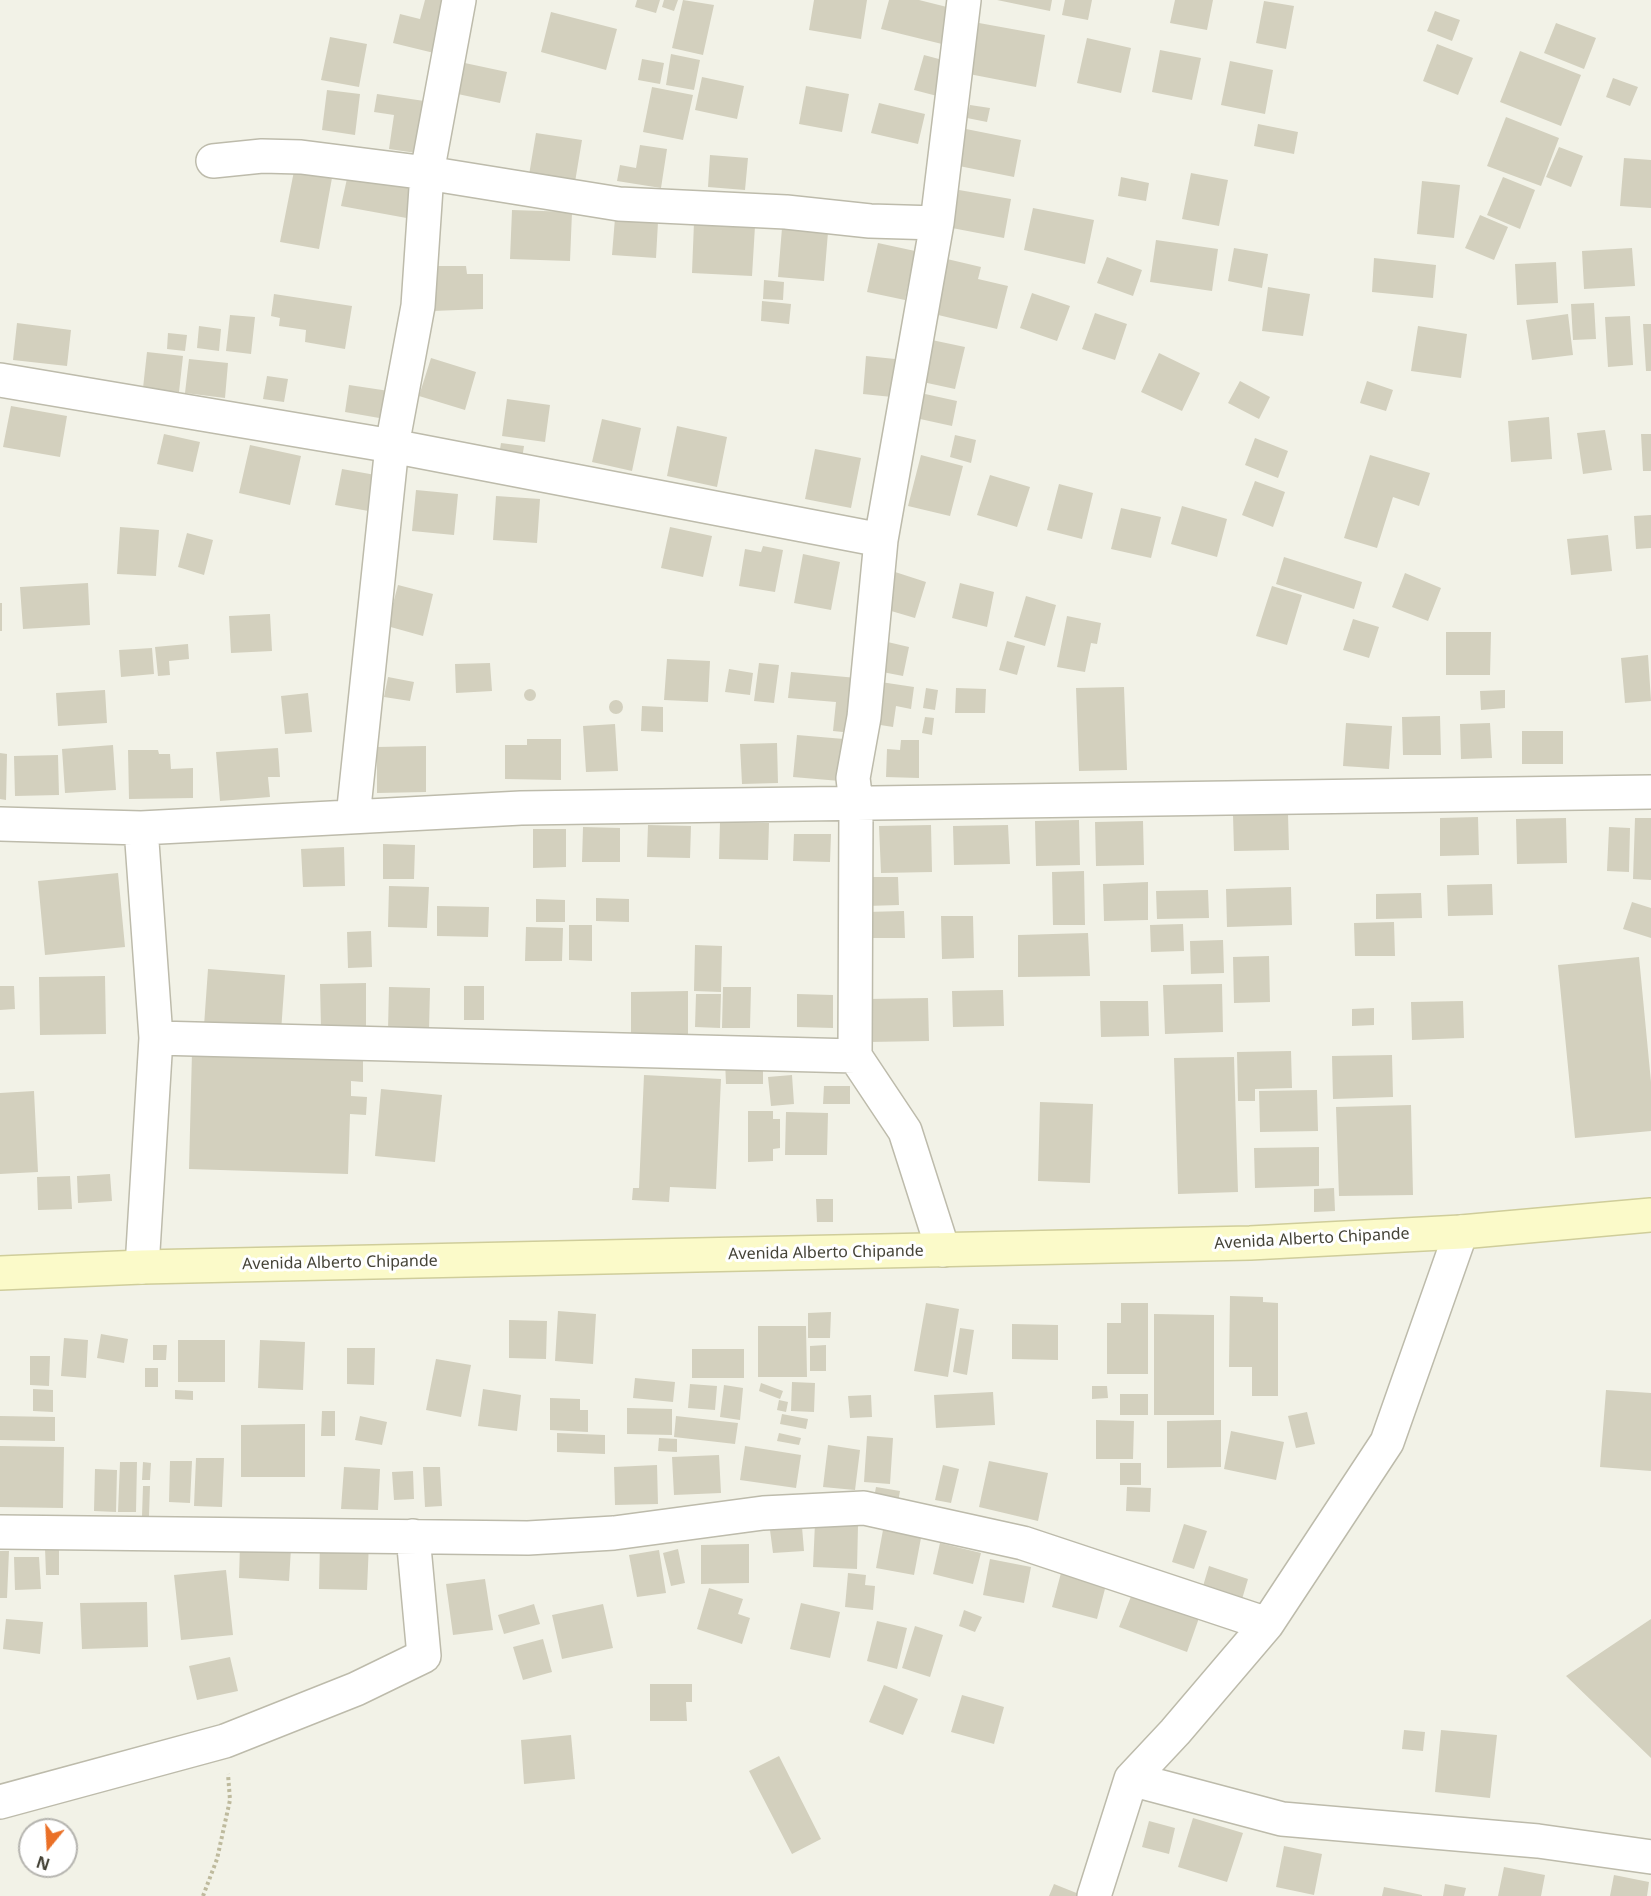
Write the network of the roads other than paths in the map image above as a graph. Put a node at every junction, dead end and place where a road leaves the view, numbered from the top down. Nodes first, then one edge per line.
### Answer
1 (459, 0) edge
2 (964, 0) edge
3 (213, 161) dead end
4 (427, 173) junction
5 (937, 223) junction
6 (0, 380) edge
7 (392, 446) junction
8 (881, 540) junction
9 (1651, 792) edge
10 (856, 803) junction
11 (353, 817) junction
12 (0, 824) edge
13 (141, 828) junction
14 (156, 1038) junction
15 (855, 1056) junction
16 (1651, 1215) edge
17 (1461, 1232) junction
18 (943, 1251) junction
19 (142, 1267) junction
20 (0, 1273) edge
21 (0, 1532) edge
22 (413, 1536) junction
23 (1267, 1624) junction
24 (1131, 1779) junction
25 (0, 1802) edge
26 (1651, 1857) edge
27 (1094, 1896) edge

1 - 4 street
2 - 5 street
3 - 4 street
4 - 5 street
4 - 7 street
5 - 8 street
6 - 7 street
7 - 8 street
7 - 11 street
8 - 10 street
9 - 10 street
10 - 11 street
10 - 15 street
11 - 13 street
12 - 13 street
13 - 14 street
14 - 15 street
14 - 19 street
15 - 18 street
16 - 17 main road, Avenida Alberto Chipande
17 - 18 main road, Avenida Alberto Chipande
17 - 23 street
18 - 19 main road, Avenida Alberto Chipande
19 - 20 main road, Avenida Alberto Chipande
21 - 22 street
22 - 23 street
22 - 25 street
23 - 24 street
24 - 26 street
24 - 27 street

